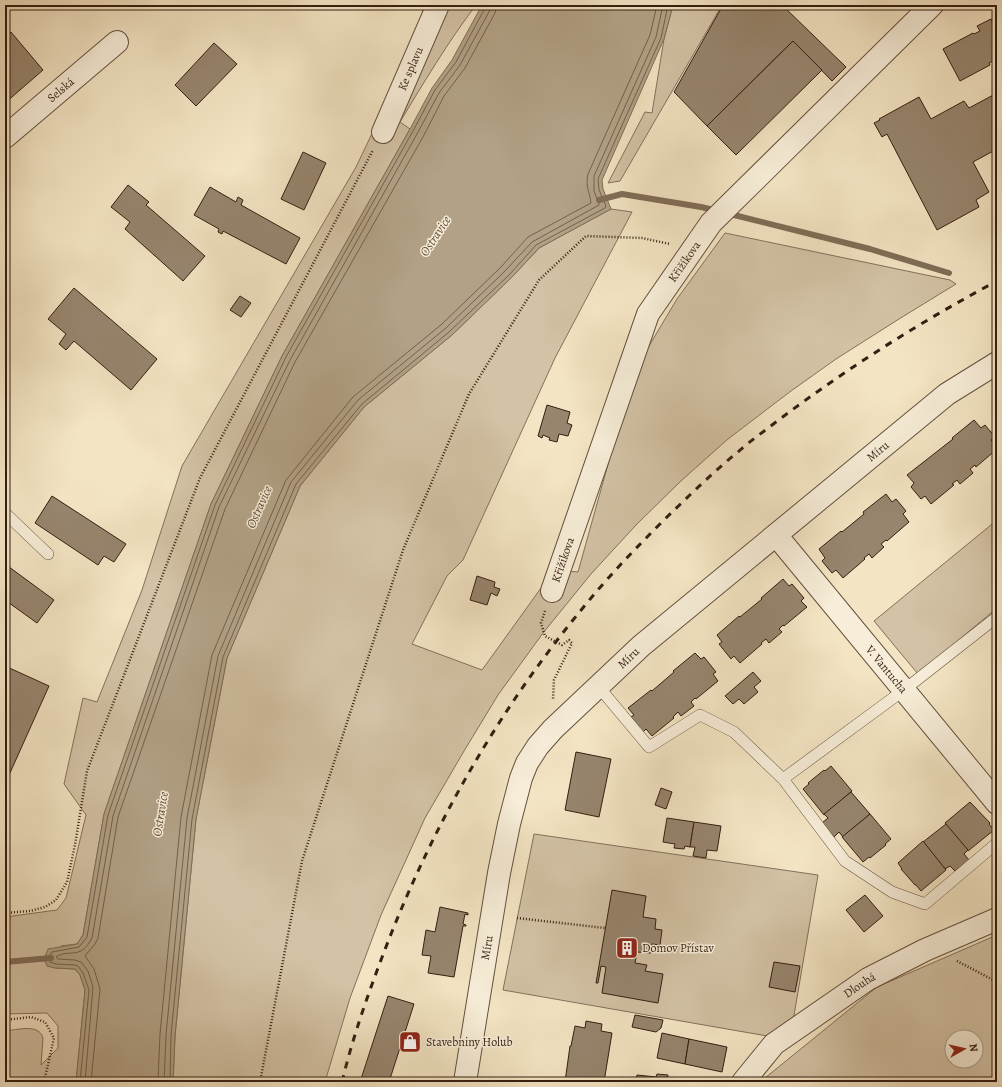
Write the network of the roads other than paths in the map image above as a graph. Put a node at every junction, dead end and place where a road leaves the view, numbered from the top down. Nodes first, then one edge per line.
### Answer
1 (438, 5) edge
2 (932, 5) edge
3 (116, 42) dead end
4 (383, 132) road end
5 (5, 137) edge
6 (997, 363) edge
7 (5, 513) edge
8 (776, 535) junction
9 (48, 554) dead end
10 (552, 591) road end
11 (997, 617) edge
12 (598, 686) junction
13 (904, 690) junction
14 (784, 779) junction
15 (997, 803) edge
16 (997, 843) edge
17 (997, 919) edge
18 (465, 1082) edge
19 (743, 1082) edge

1 - 4 street, Ke splavu
2 - 10 street, Křižíkova
3 - 5 street, Selská
6 - 8 street, Míru
7 - 9 lane
8 - 12 street, Míru
8 - 13 street, V. Vantucha
11 - 13 lane
12 - 14 lane
12 - 18 street, Míru
13 - 14 lane
13 - 15 street, V. Vantucha
14 - 16 lane
17 - 19 street, Dlouhá

